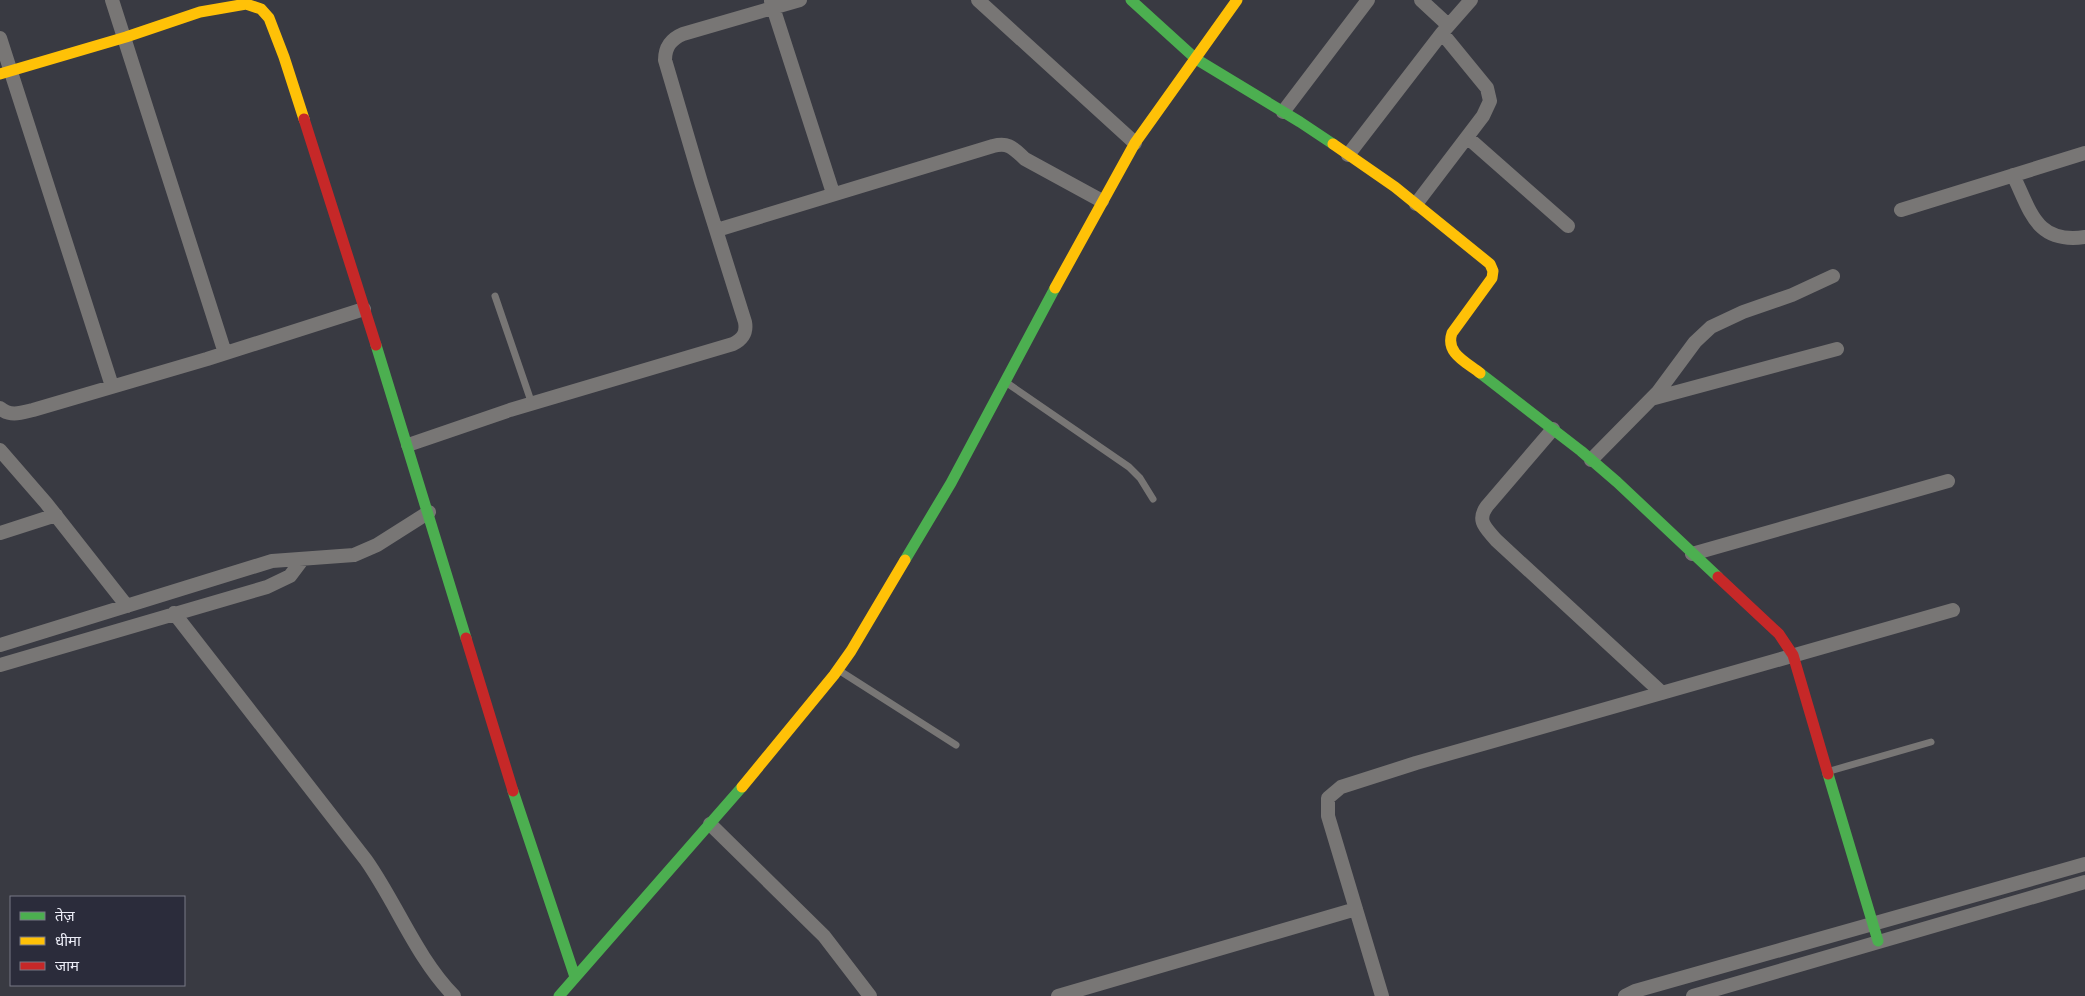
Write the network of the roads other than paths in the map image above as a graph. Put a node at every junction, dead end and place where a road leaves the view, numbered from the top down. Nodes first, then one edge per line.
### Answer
1 (112, 0) edge
2 (800, 0) edge
3 (978, 0) edge
4 (1131, 0) edge
5 (1237, 0) edge
6 (1368, 0) edge
7 (1421, 0) edge
8 (1471, 0) edge
9 (772, 4) edge
10 (198, 6) edge
11 (1445, 29) junction
12 (126, 37) junction
13 (0, 38) edge
14 (1196, 59) junction
15 (5, 72) edge
16 (1283, 112) junction
17 (1467, 137) junction
18 (1135, 143) junction
19 (2085, 153) edge
20 (1348, 155) junction
21 (2013, 175) junction
22 (833, 193) junction
23 (1102, 201) junction
24 (1416, 204) junction
25 (1901, 210) dead end
26 (1568, 226) dead end
27 (717, 230) junction
28 (2085, 237) edge
29 (1833, 276) dead end
30 (495, 296) dead end
31 (364, 309) junction
32 (1837, 349) dead end
33 (225, 353) junction
34 (1006, 383) junction
35 (112, 386) junction
36 (1651, 399) junction
37 (532, 404) junction
38 (1, 411) edge
39 (1553, 429) junction
40 (408, 445) junction
41 (0, 450) edge
42 (1591, 460) junction
43 (1948, 482) dead end
44 (1154, 498) dead end
45 (429, 512) junction
46 (56, 516) junction
47 (0, 533) edge
48 (1692, 554) junction
49 (302, 560) junction
50 (127, 606) junction
51 (1953, 610) dead end
52 (174, 613) junction
53 (0, 645) edge
54 (1793, 655) junction
55 (0, 665) edge
56 (838, 670) junction
57 (1662, 693) junction
58 (1931, 742) dead end
59 (956, 745) dead end
60 (1828, 772) junction
61 (710, 824) junction
62 (2085, 864) edge
63 (2085, 882) edge
64 (1356, 909) junction
65 (1872, 925) junction
66 (1878, 941) junction
67 (1722, 967) junction
68 (1702, 973) junction
69 (575, 977) junction
70 (1093, 991) edge
71 (1731, 991) edge
72 (1709, 994) edge
73 (454, 996) edge
74 (559, 996) edge
75 (870, 996) edge
76 (1058, 996) edge
77 (1382, 996) edge
78 (1625, 996) edge
79 (1693, 996) edge

1 - 12 street
2 - 9 street
3 - 18 street
4 - 14 street
5 - 14 street
6 - 16 street
7 - 11 street
8 - 11 street
9 - 22 street
9 - 27 street
10 - 12 street
10 - 31 street
11 - 17 street
11 - 20 street
12 - 15 street
12 - 33 street
13 - 15 street
14 - 16 street
14 - 18 street
15 - 35 street
16 - 20 street
17 - 24 street
17 - 26 street
18 - 23 street
19 - 21 street
20 - 24 street
21 - 25 street
21 - 28 street
22 - 23 street
22 - 27 street
23 - 34 street
24 - 39 street
27 - 37 street
29 - 36 street
30 - 37 lane
31 - 33 street
31 - 40 street
32 - 36 street
33 - 35 street
34 - 44 lane
34 - 56 street
35 - 38 street
36 - 42 street
37 - 40 street
39 - 42 street
39 - 57 street
40 - 45 street
41 - 46 street
42 - 48 street
43 - 48 street
45 - 49 street
45 - 69 street
46 - 47 street
46 - 50 street
48 - 54 street
49 - 50 street
49 - 52 street
50 - 53 street
51 - 54 street
52 - 55 street
52 - 73 street
54 - 57 street
54 - 60 street
56 - 59 lane
56 - 61 street
57 - 64 street
58 - 60 lane
60 - 65 street
61 - 69 street
61 - 75 street
62 - 65 street
63 - 66 street
64 - 70 street
64 - 77 street
65 - 66 street
65 - 67 street
66 - 71 street
67 - 68 street
67 - 71 street
68 - 72 street
68 - 78 street
69 - 74 street
70 - 76 street
71 - 72 street
72 - 79 street

